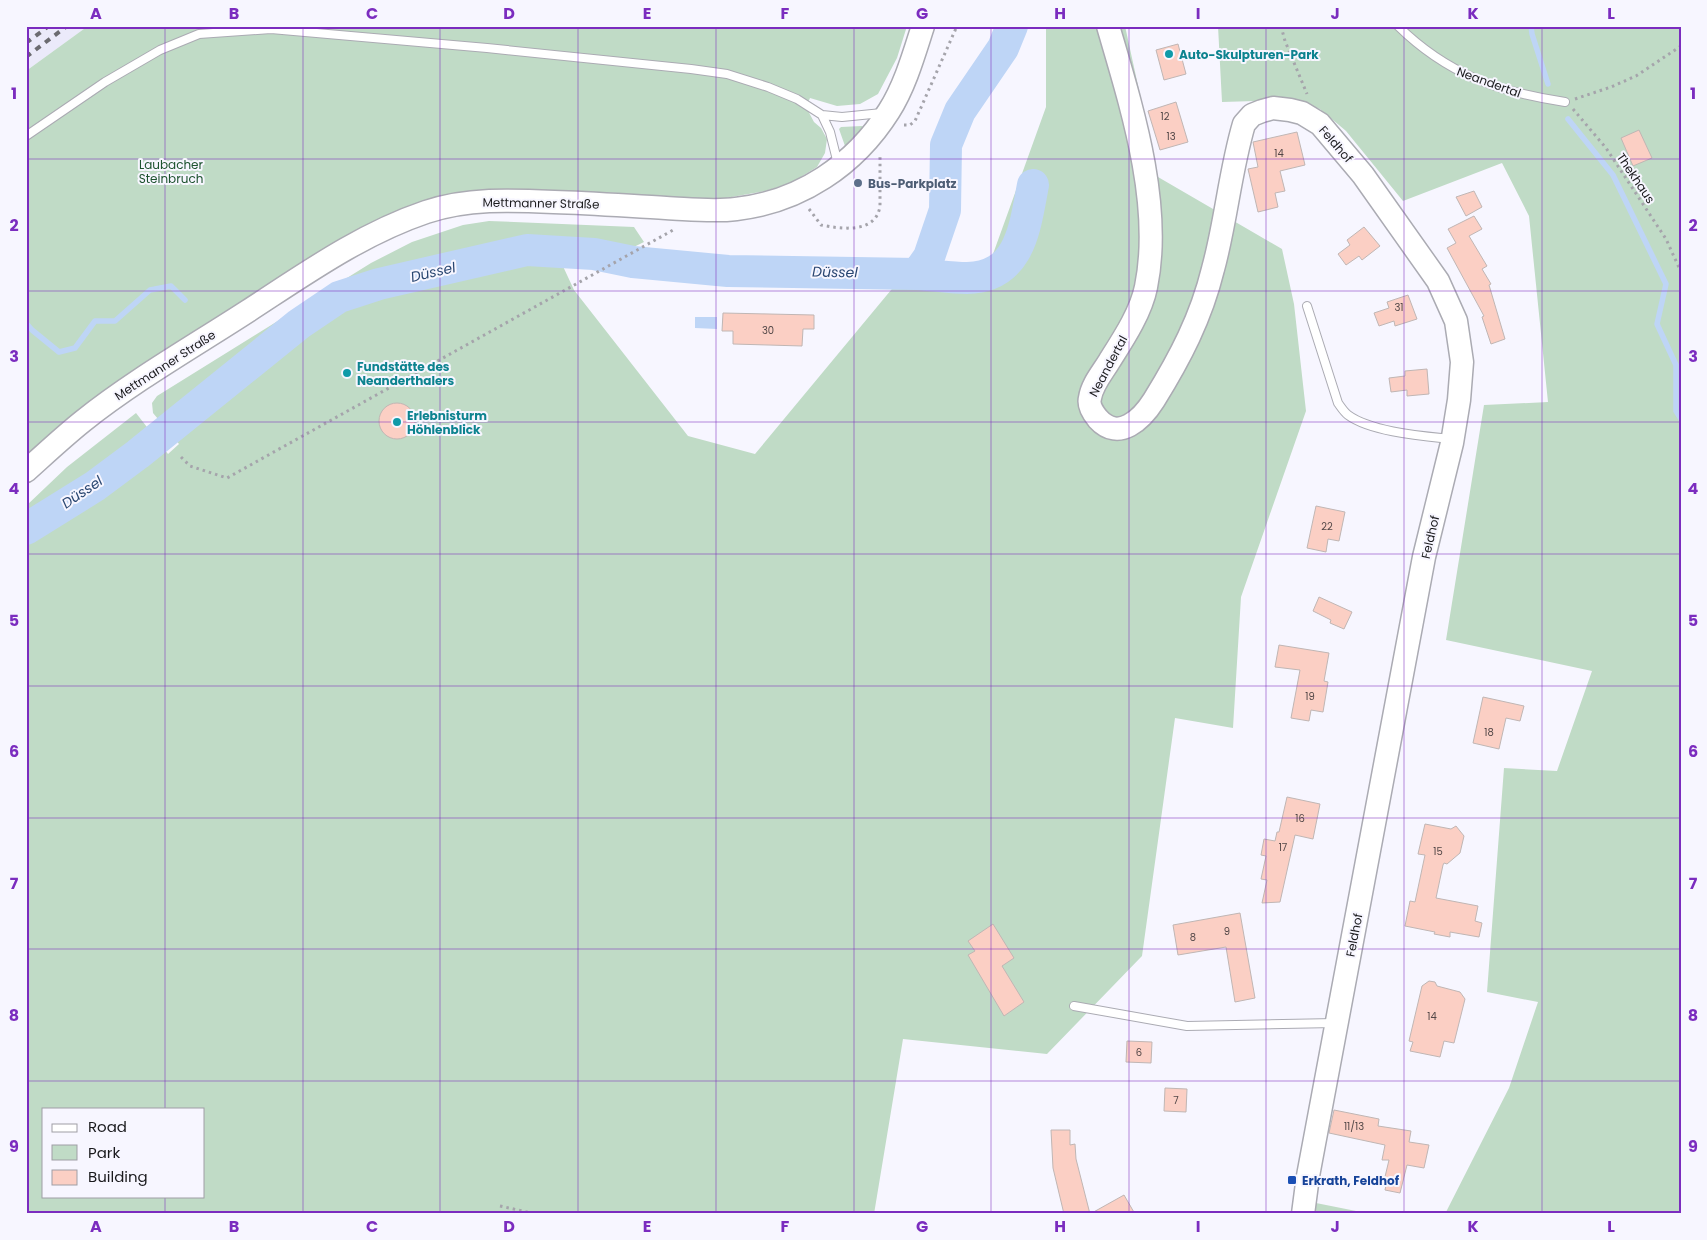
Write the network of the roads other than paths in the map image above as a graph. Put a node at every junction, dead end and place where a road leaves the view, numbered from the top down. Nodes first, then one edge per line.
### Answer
1 (923, 26) edge
2 (1108, 26) edge
3 (1398, 26) edge
4 (1564, 102) road end
5 (1290, 110) joint
6 (822, 115) junction
7 (894, 118) junction
8 (26, 136) edge
9 (839, 168) junction
10 (1307, 306) dead end
11 (1453, 439) junction
12 (26, 471) edge
13 (1074, 1006) dead end
14 (1338, 1022) junction
15 (1303, 1214) edge

1 - 7 main road, Mettmanner Straße
2 - 5 main road, Neandertal
3 - 4 lane, Neandertal
5 - 11 main road, Feldhof
6 - 7 lane
6 - 8 lane
6 - 9 lane
7 - 9 main road, Mettmanner Straße
9 - 12 main road, Mettmanner Straße
10 - 11 lane
11 - 14 main road, Feldhof
13 - 14 lane
14 - 15 main road, Feldhof

